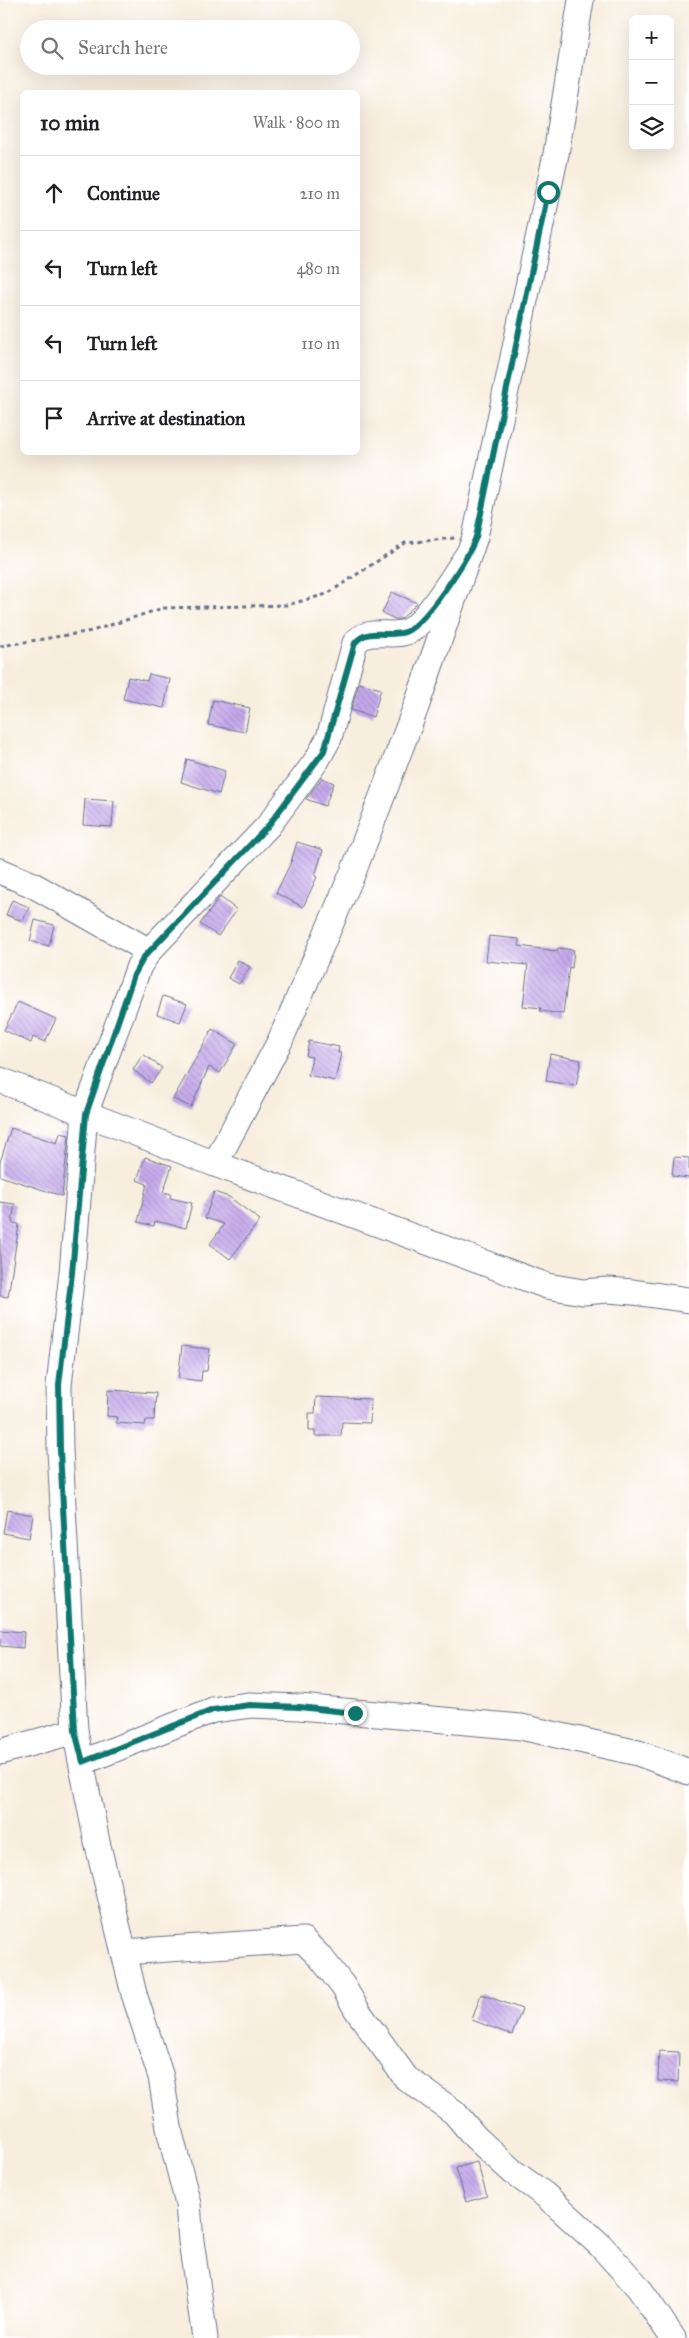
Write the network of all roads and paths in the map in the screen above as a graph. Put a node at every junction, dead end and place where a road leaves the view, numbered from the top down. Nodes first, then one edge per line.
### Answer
1 (581, 0) edge
2 (473, 544) junction
3 (0, 646) edge
4 (0, 872) edge
5 (150, 951) junction
6 (0, 1080) edge
7 (86, 1114) junction
8 (215, 1164) junction
9 (689, 1300) edge
10 (75, 1731) junction
11 (0, 1752) edge
12 (83, 1762) junction
13 (689, 1772) edge
14 (124, 1952) junction
15 (205, 2338) edge
16 (674, 2338) edge

1 - 2 street
2 - 3 path
2 - 5 street
2 - 8 street
4 - 5 street
5 - 7 street
6 - 7 street
7 - 8 street
7 - 10 street
8 - 9 street
10 - 11 street
10 - 12 street
12 - 13 street
12 - 14 street
14 - 15 street
14 - 16 street

